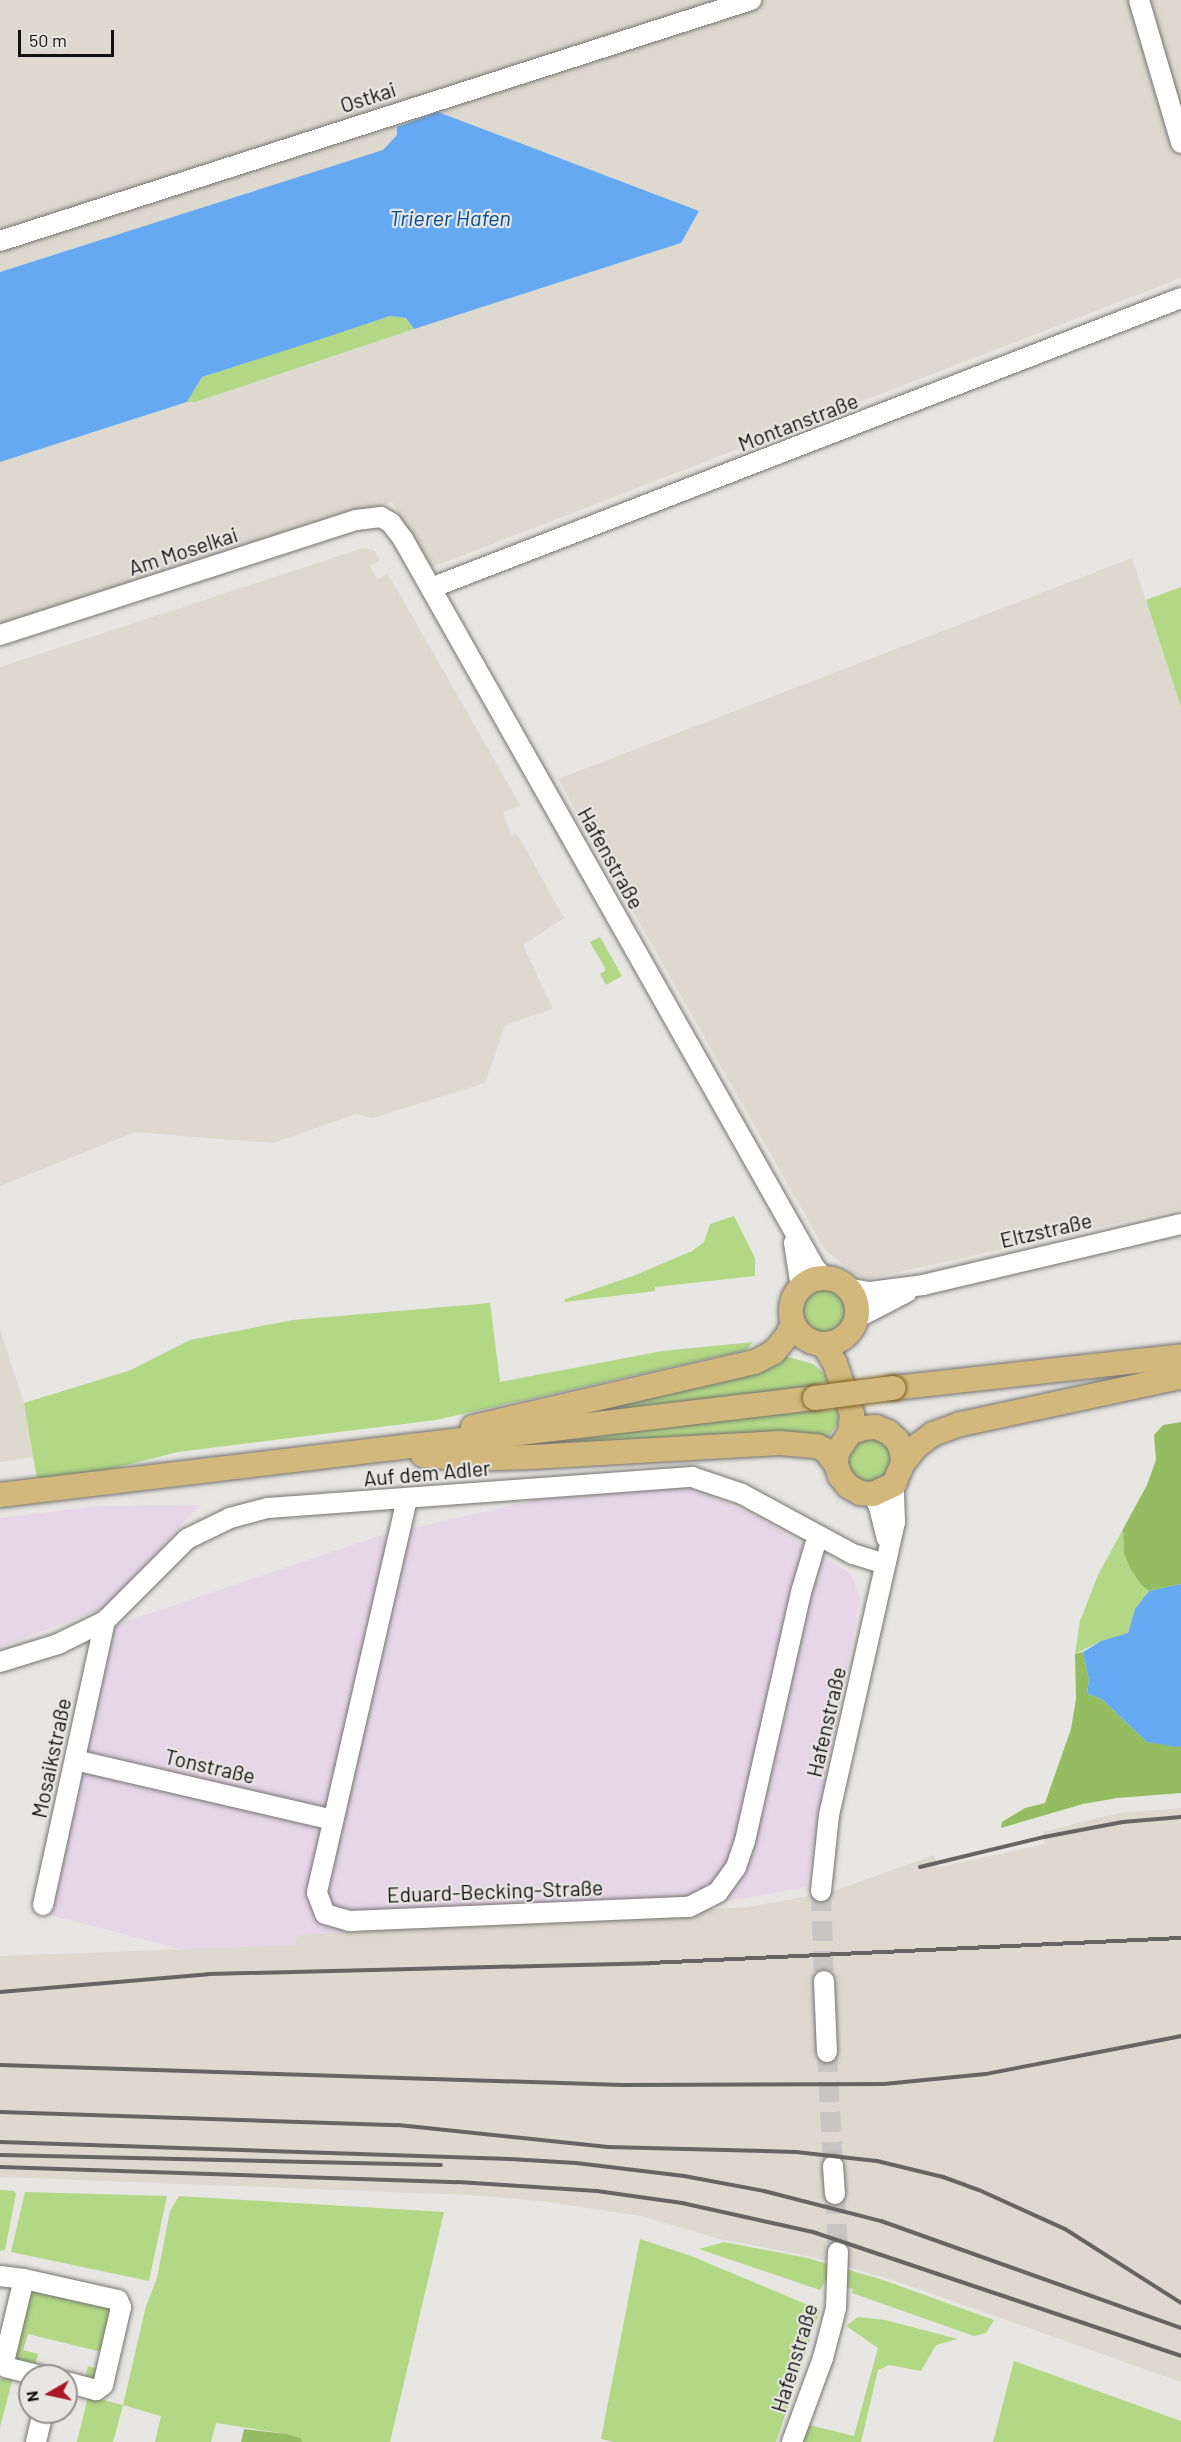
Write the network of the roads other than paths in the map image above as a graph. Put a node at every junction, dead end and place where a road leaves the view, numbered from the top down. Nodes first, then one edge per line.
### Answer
1 (751, 0) edge
2 (1140, 0) edge
3 (1181, 143) edge
4 (0, 241) edge
5 (1181, 298) edge
6 (381, 517) joint
7 (431, 588) junction
8 (0, 635) edge
9 (1181, 1224) edge
10 (812, 1282) junction
11 (922, 1285) junction
12 (850, 1289) junction
13 (792, 1323) junction
14 (853, 1326) junction
15 (824, 1345) junction
16 (1181, 1356) edge
17 (1181, 1377) edge
18 (876, 1427) junction
19 (850, 1433) junction
20 (398, 1447) junction
21 (369, 1450) junction
22 (836, 1464) junction
23 (890, 1480) junction
24 (0, 1495) edge
25 (407, 1499) junction
26 (818, 1535) junction
27 (885, 1564) junction
28 (105, 1622) junction
29 (0, 1662) edge
30 (75, 1760) junction
31 (333, 1820) junction
32 (821, 1892) tunnel mouth
33 (43, 1905) dead end
34 (824, 1981) tunnel mouth
35 (827, 2052) tunnel mouth
36 (833, 2166) tunnel mouth
37 (835, 2194) tunnel mouth
38 (838, 2252) tunnel mouth
39 (0, 2276) edge
40 (24, 2279) junction
41 (18, 2370) edge
42 (78, 2385) edge
43 (41, 2424) edge
44 (36, 2442) edge
45 (792, 2442) edge

1 - 4 street, Ostkai
2 - 3 street
5 - 7 street, Montanstraße
6 - 7 street, Hafenstraße
6 - 8 street, Am Moselkai
7 - 10 street, Hafenstraße
9 - 11 street, Eltzstraße
10 - 12 main road
10 - 13 main road
11 - 12 street, Eltzstraße
11 - 14 street, Eltzstraße
12 - 14 main road
13 - 15 main road
13 - 20 main road
14 - 15 main road
14 - 18 main road
15 - 19 main road
16 - 20 main road, bridge
17 - 23 main road
18 - 19 main road
18 - 23 main road
19 - 22 main road
20 - 21 main road
21 - 22 main road
21 - 24 main road
22 - 23 main road
23 - 27 street, Hafenstraße
25 - 26 street, Auf dem Adler
25 - 28 street, Auf dem Adler
25 - 31 street, Eduard-Becking-Straße
26 - 27 street, Auf dem Adler
26 - 31 street, Eduard-Becking-Straße
27 - 32 street, Hafenstraße
28 - 29 street, Auf dem Adler
28 - 30 street, Mosaikstraße
30 - 31 street, Tonstraße
30 - 33 street, Mosaikstraße
34 - 35 street
36 - 37 street
38 - 45 street, Hafenstraße
39 - 40 street
40 - 41 street
40 - 42 street
43 - 44 street

